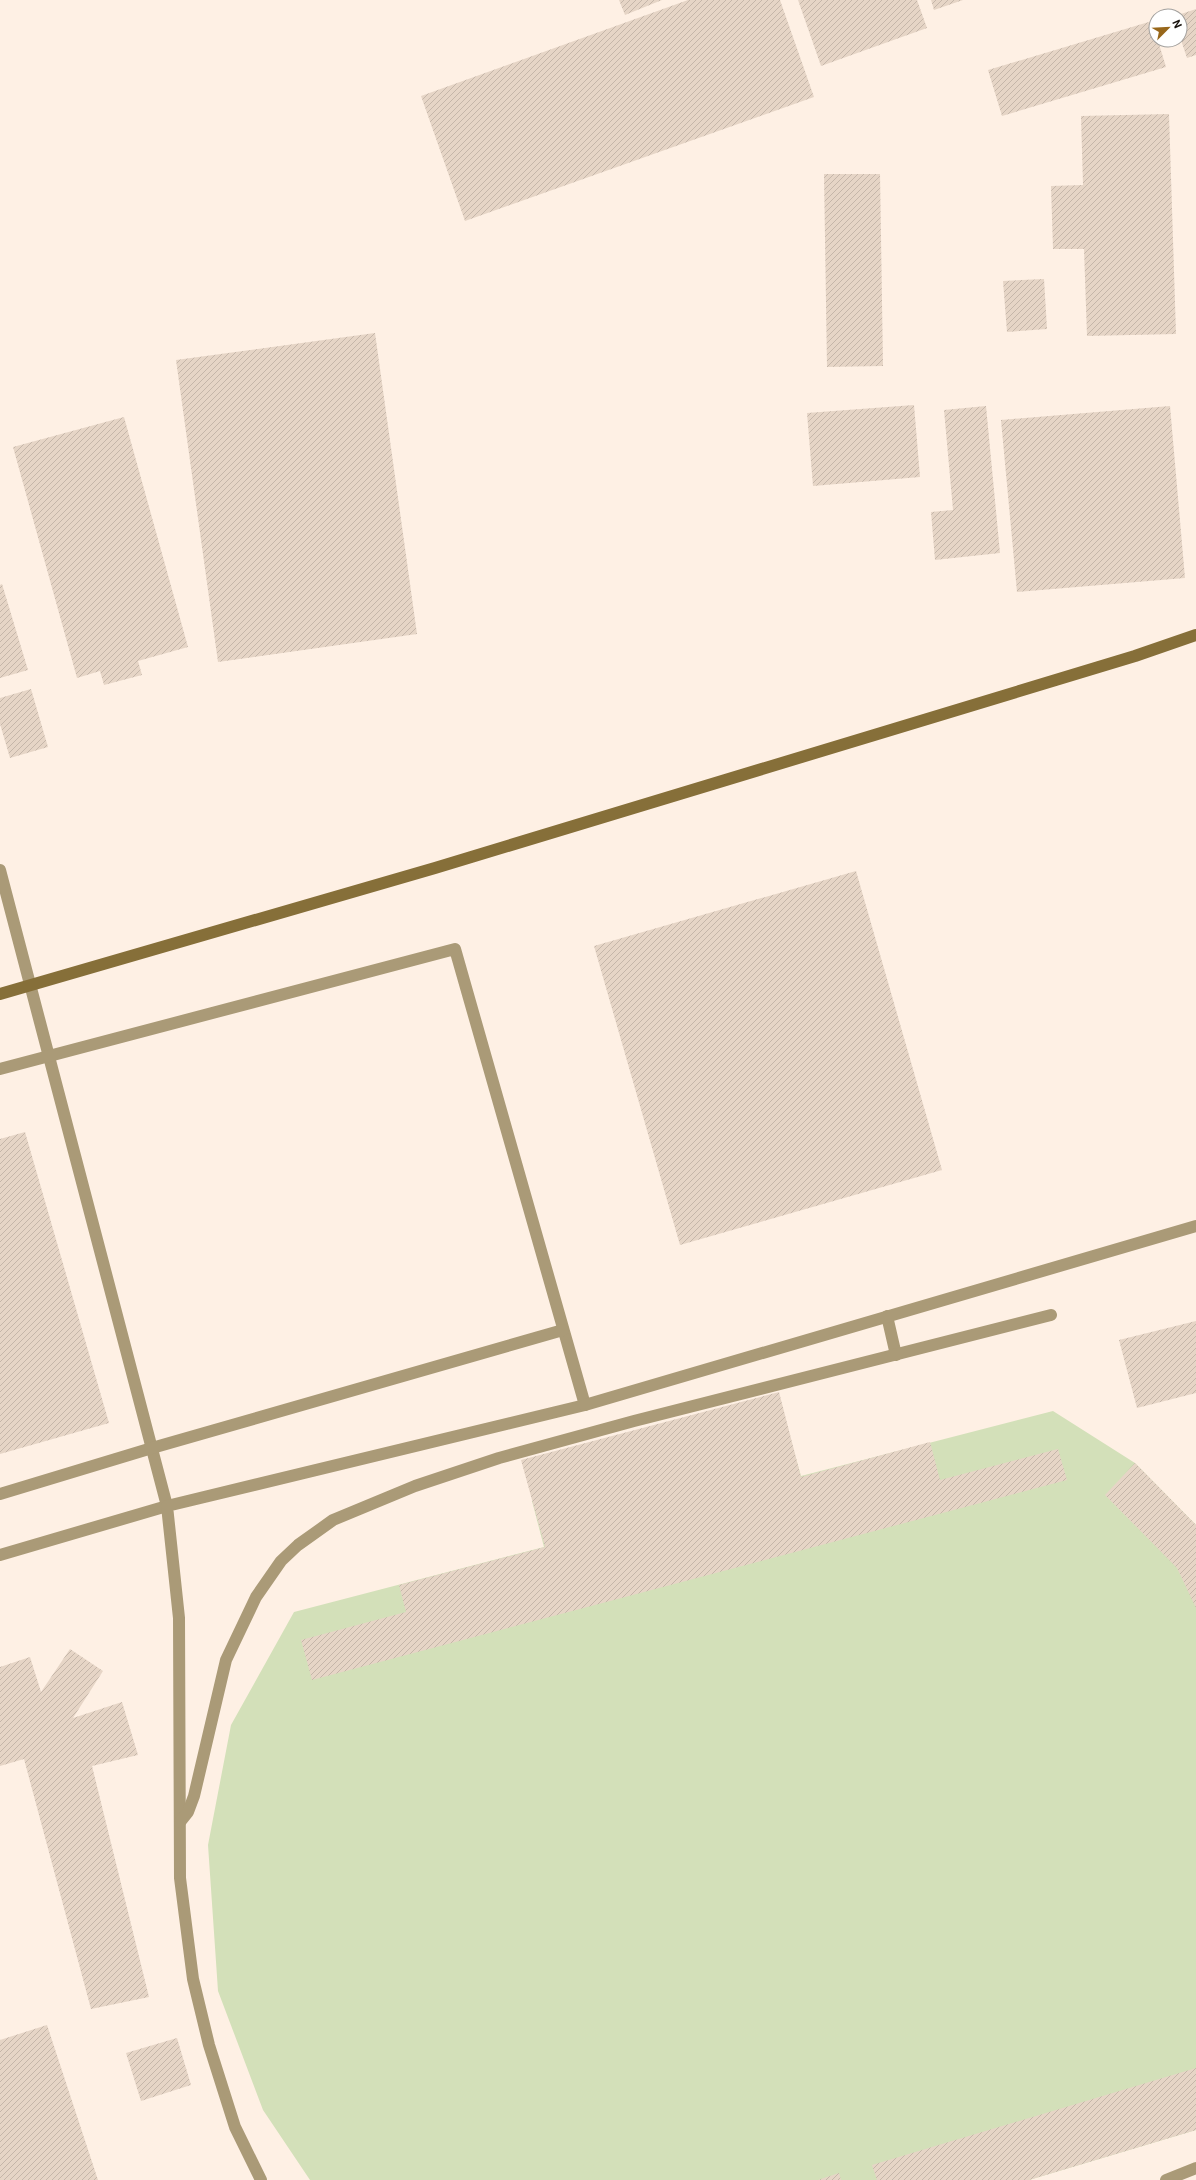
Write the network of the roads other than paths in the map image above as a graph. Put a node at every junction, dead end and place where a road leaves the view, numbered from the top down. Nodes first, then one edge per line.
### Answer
1 (1196, 634) edge
2 (0, 870) edge
3 (32, 985) junction
4 (0, 994) edge
5 (49, 1056) junction
6 (0, 1070) edge
7 (1196, 1226) edge
8 (1051, 1315) dead end
9 (887, 1316) junction
10 (563, 1330) junction
11 (896, 1355) junction
12 (584, 1405) junction
13 (152, 1448) junction
14 (0, 1494) edge
15 (168, 1506) junction
16 (0, 1555) edge
17 (180, 1822) junction
18 (1196, 2168) edge
19 (261, 2180) edge
20 (1166, 2180) edge

1 - 3 street
2 - 3 lane
3 - 4 street
3 - 5 lane
5 - 6 lane
5 - 10 lane
5 - 13 lane
7 - 9 lane
8 - 11 lane
9 - 11 lane
9 - 12 lane
10 - 12 lane
10 - 13 lane
11 - 17 lane
12 - 15 lane
13 - 14 lane
13 - 15 lane
15 - 16 lane
15 - 17 lane
17 - 19 lane
18 - 20 lane

